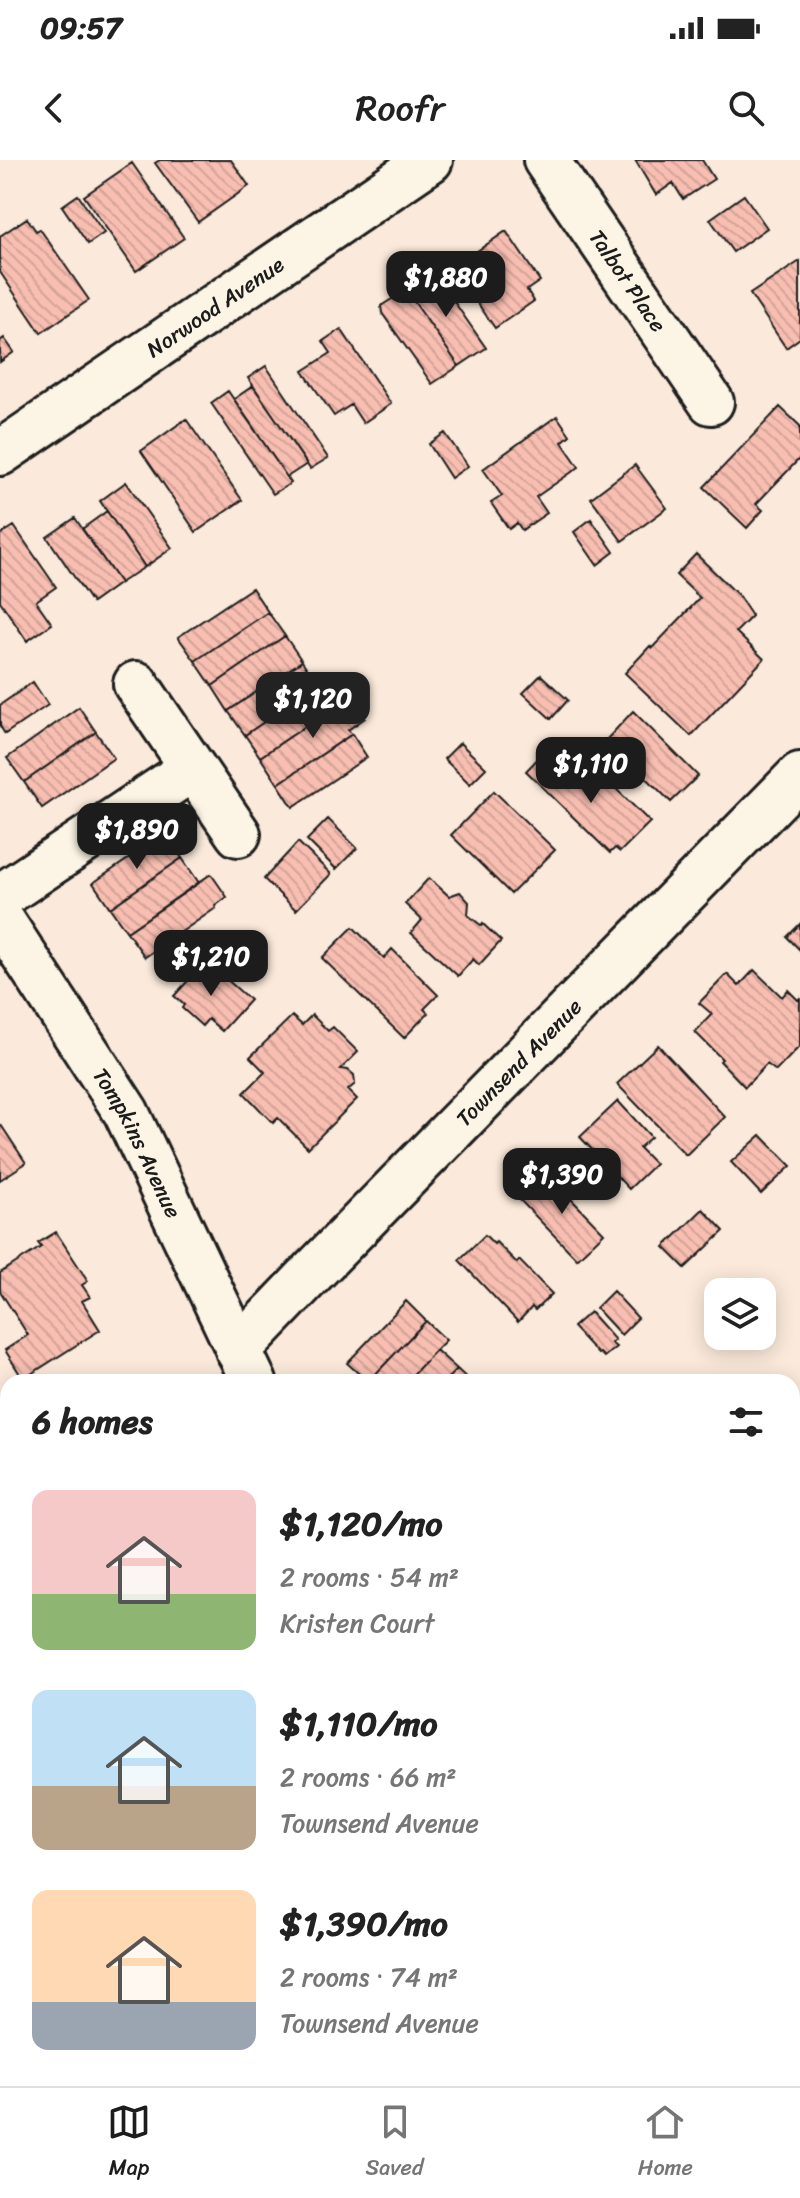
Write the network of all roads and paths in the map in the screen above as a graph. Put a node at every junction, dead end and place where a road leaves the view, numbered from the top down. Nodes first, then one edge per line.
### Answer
1 (430, 160) edge
2 (546, 160) edge
3 (711, 402) dead end
4 (0, 453) edge
5 (136, 684) dead end
6 (193, 768) junction
7 (800, 775) edge
8 (238, 834) dead end
9 (0, 897) edge
10 (0, 918) edge
11 (246, 1366) edge

1 - 4 street, Norwood Avenue
2 - 3 street, Talbot Place
5 - 6 street
6 - 8 street
6 - 9 street
7 - 11 street, Townsend Avenue
10 - 11 street, Tompkins Avenue

